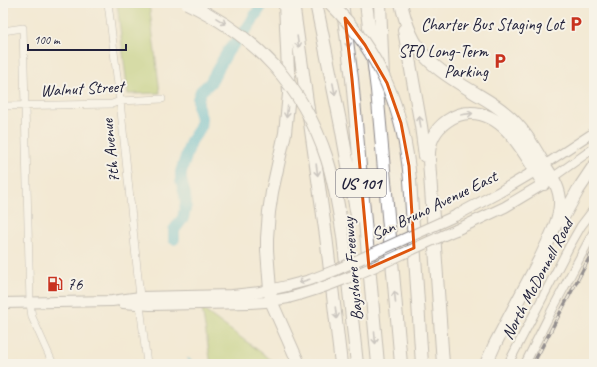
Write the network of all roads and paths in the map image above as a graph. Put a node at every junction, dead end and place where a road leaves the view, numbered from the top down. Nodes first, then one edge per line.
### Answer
1 (108, 3) edge
2 (187, 3) edge
3 (285, 3) edge
4 (292, 3) edge
5 (330, 3) edge
6 (342, 3) edge
7 (366, 3) edge
8 (380, 3) edge
9 (400, 3) edge
10 (317, 6) edge
11 (3, 31) edge
12 (162, 99) dead end
13 (120, 101) junction
14 (25, 105) junction
15 (3, 106) edge
16 (594, 132) edge
17 (382, 147) junction
18 (594, 148) edge
19 (594, 166) edge
20 (540, 168) junction
21 (548, 181) junction
22 (594, 210) edge
23 (432, 216) junction
24 (594, 231) edge
25 (540, 259) junction
26 (417, 281) junction
27 (270, 296) junction
28 (140, 301) junction
29 (30, 302) junction
30 (3, 303) edge
31 (372, 304) junction
32 (53, 364) edge
33 (147, 364) edge
34 (299, 364) edge
35 (341, 364) edge
36 (357, 364) edge
37 (378, 364) edge
38 (401, 364) edge
39 (422, 364) edge
40 (427, 364) edge
41 (443, 364) edge
42 (486, 364) edge
43 (508, 364) edge
44 (525, 364) edge

1 - 13 street, 7th Avenue
2 -> 36 highway, bridge
3 -> 27 highway
4 -> 35 highway
5 - 26 highway, bridge
6 -> 31 highway, Bayshore Freeway / US 101
7 - 17 highway, US 101
8 - 17 highway
9 - 20 highway
23 -> 9 highway
10 -> 31 highway
11 - 14 street
12 - 13 street, Walnut Street
13 - 14 street, Walnut Street
13 - 28 street, 7th Avenue
14 - 15 street, Walnut Street
14 - 29 street
16 - 20 street, San Bruno Avenue East
38 -> 17 highway, US 101
18 - 21 street, San Bruno Avenue East
19 - 25 highway
20 - 21 highway
23 -> 20 highway
20 -> 27 main road, San Bruno Avenue East, bridge
21 - 25 highway
21 - 27 main road, San Bruno Avenue East, bridge
22 - 43 street, North McDonnell Road
23 - 41 highway
24 - 44 street, North McDonnell Road
25 - 42 highway
26 - 39 highway
26 - 40 highway
27 - 28 main road, San Bruno Avenue East
27 - 34 highway
28 - 29 main road, San Bruno Avenue East
28 - 33 street, 7th Avenue
29 - 30 main road, San Bruno Avenue East
29 - 32 street
31 -> 37 highway, Bayshore Freeway / US 101

